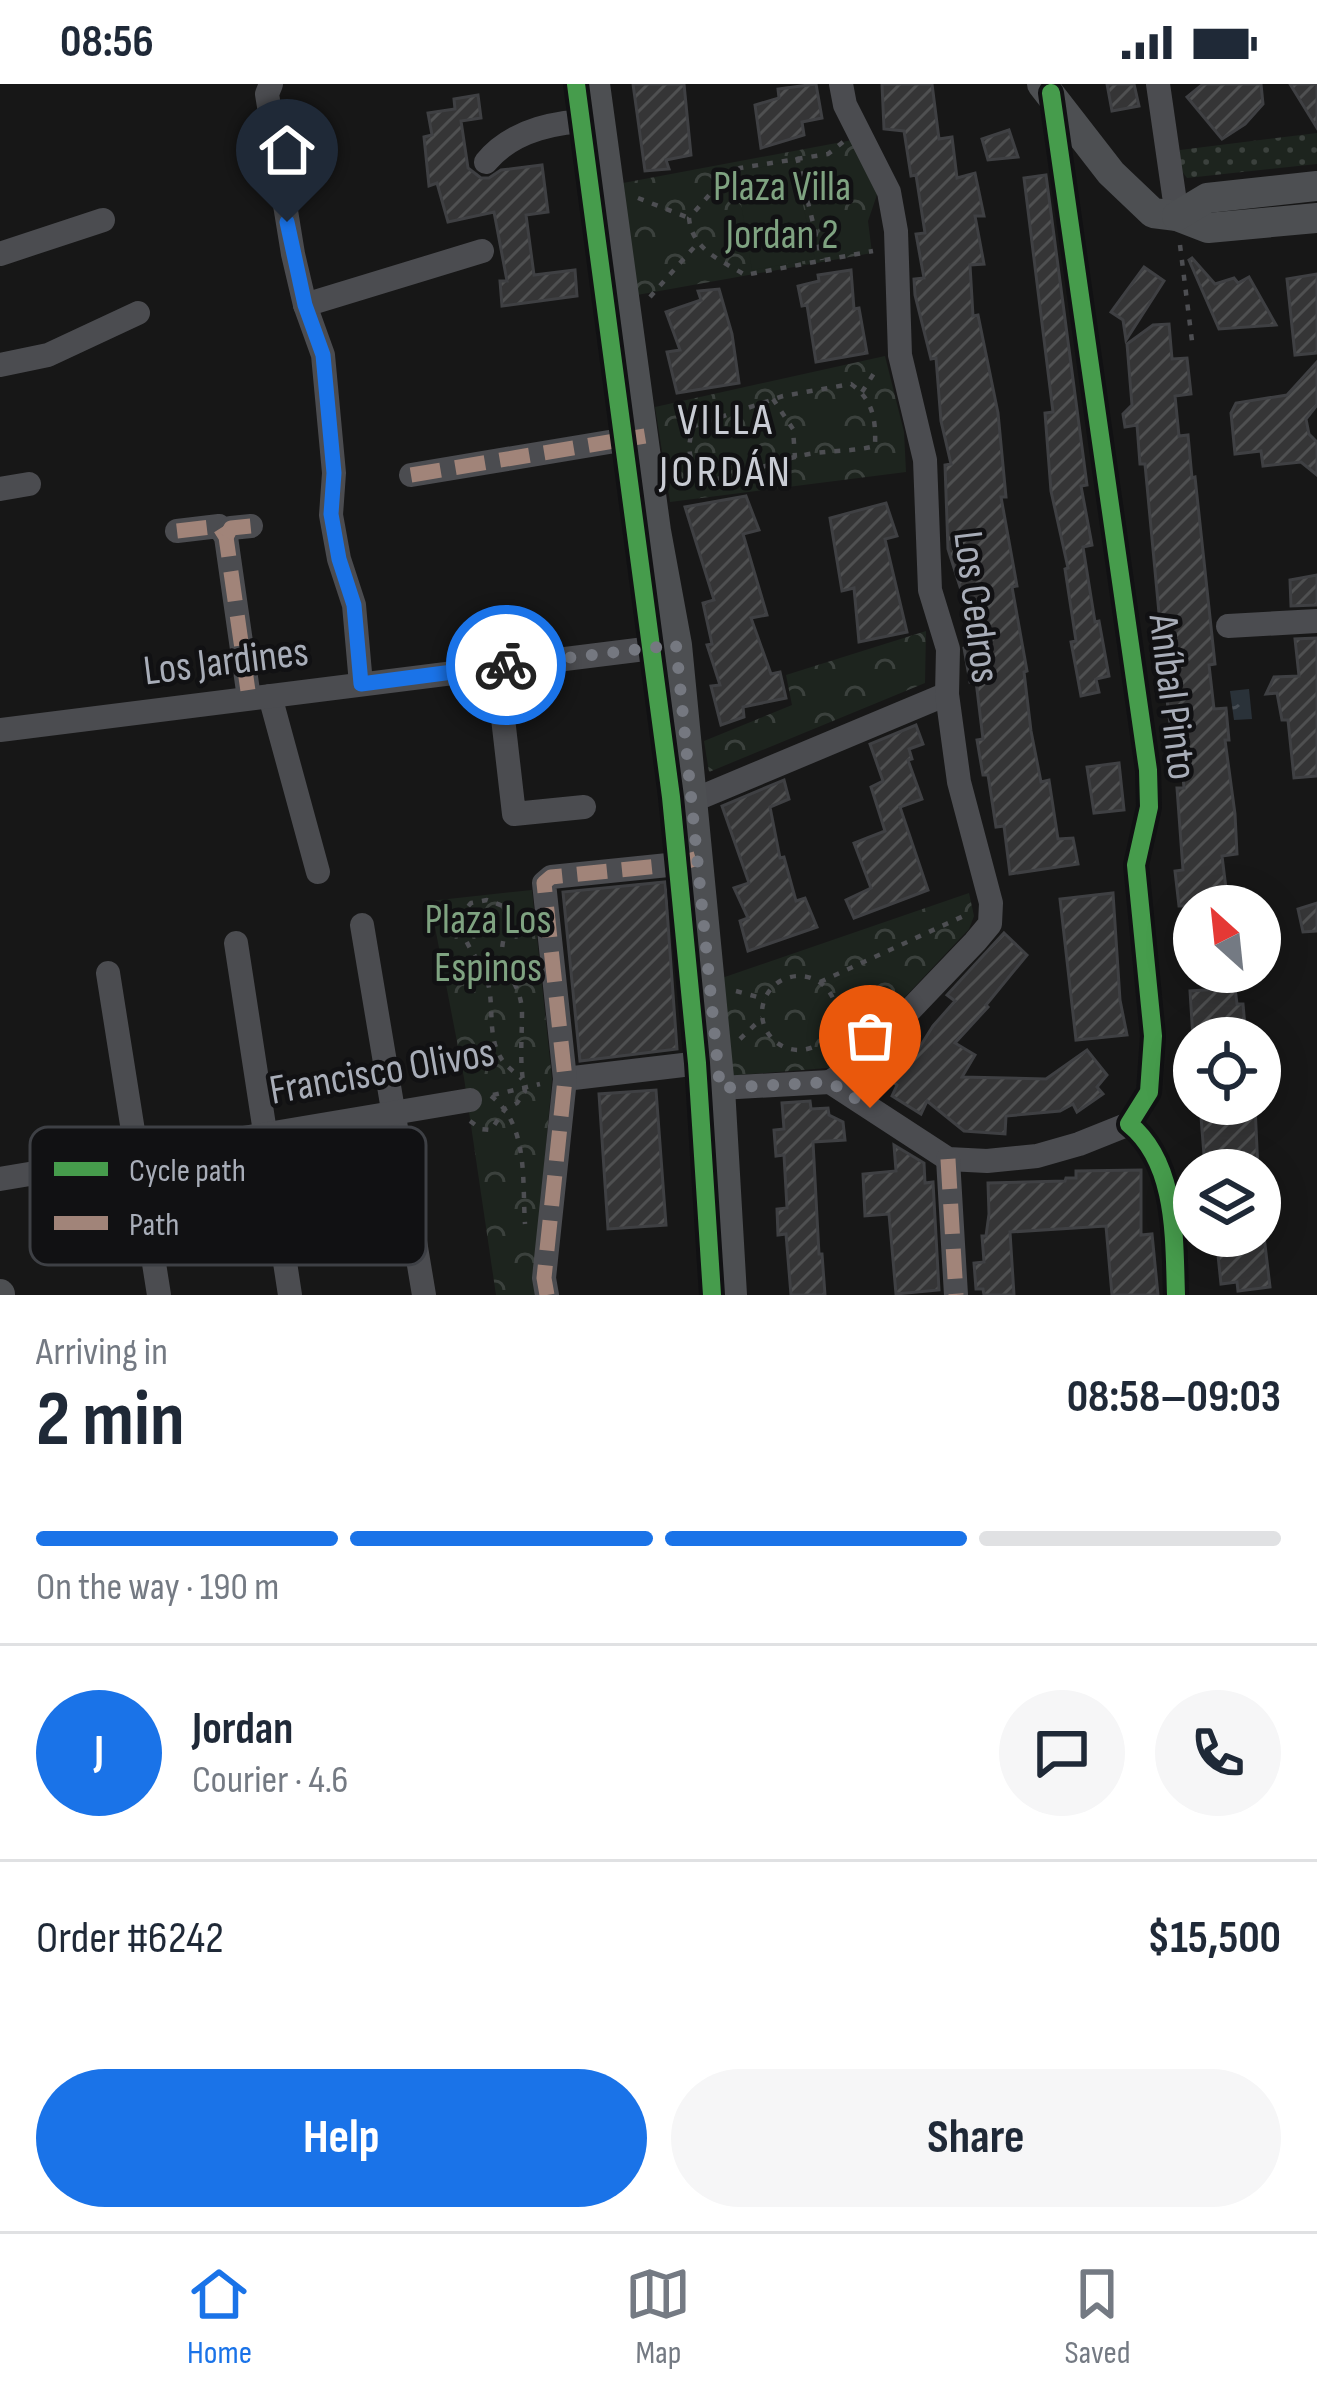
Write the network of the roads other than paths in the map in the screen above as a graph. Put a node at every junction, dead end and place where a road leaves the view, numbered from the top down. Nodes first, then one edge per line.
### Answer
1 (271, 84) edge
2 (595, 84) edge
3 (841, 84) edge
4 (1158, 84) edge
5 (1047, 88) edge
6 (601, 121) junction
7 (486, 162) dead end
8 (1317, 186) edge
9 (1177, 216) junction
10 (1317, 218) edge
11 (103, 220) dead end
12 (482, 251) dead end
13 (0, 254) edge
14 (305, 305) junction
15 (138, 313) dead end
16 (0, 364) edge
17 (645, 436) junction
18 (411, 475) dead end
19 (29, 484) dead end
20 (0, 489) edge
21 (251, 526) dead end
22 (177, 531) dead end
23 (226, 537) junction
24 (1317, 621) edge
25 (1228, 626) dead end
26 (676, 645) junction
27 (497, 666) junction
28 (361, 684) junction
29 (947, 694) junction
30 (260, 697) junction
31 (0, 730) edge
32 (694, 800) junction
33 (584, 808) dead end
34 (698, 858) junction
35 (318, 872) dead end
36 (362, 925) dead end
37 (236, 943) dead end
38 (107, 973) dead end
39 (718, 1074) junction
40 (565, 1078) junction
41 (830, 1082) junction
42 (470, 1100) road end
43 (394, 1110) junction
44 (1129, 1124) junction
45 (131, 1127) edge
46 (264, 1127) edge
47 (294, 1127) edge
48 (397, 1127) edge
49 (948, 1159) junction
50 (30, 1174) edge
51 (0, 1179) edge
52 (153, 1265) edge
53 (285, 1265) edge
54 (419, 1265) edge
55 (158, 1295) edge
56 (290, 1295) edge
57 (424, 1295) edge
58 (547, 1295) edge
59 (732, 1295) edge
60 (956, 1295) edge
61 (1176, 1295) edge

1 - 14 street
2 - 6 main road
3 - 29 street, Los Cedros
4 - 9 street
5 - 9 main road
5 - 44 street, Aníbal Pinto
6 - 7 street
6 - 17 main road
8 - 9 main road
9 - 10 main road
11 - 13 street
12 - 14 street
14 - 28 street
15 - 16 street
17 - 18 street
17 - 26 main road
19 - 20 street
21 - 23 street
22 - 23 street
23 - 30 street
24 - 25 street
26 - 27 street, Los Jardines
26 - 32 main road
27 - 28 street, Los Jardines
27 - 33 street
28 - 30 street, Los Jardines
29 - 32 street
29 - 41 street, Los Cedros
30 - 31 street, Los Jardines
30 - 35 street
32 - 34 main road
34 - 39 main road
34 - 40 street
36 - 43 street
37 - 46 street
38 - 45 street
39 - 40 street
39 - 41 street
39 - 59 main road
40 - 58 street
41 - 49 street
42 - 43 street, Francisco Olivos
43 - 47 street, Francisco Olivos
43 - 48 street
44 - 49 street
44 - 61 street
49 - 60 street
50 - 51 street, Francisco Olivos
52 - 55 street
53 - 56 street
54 - 57 street

